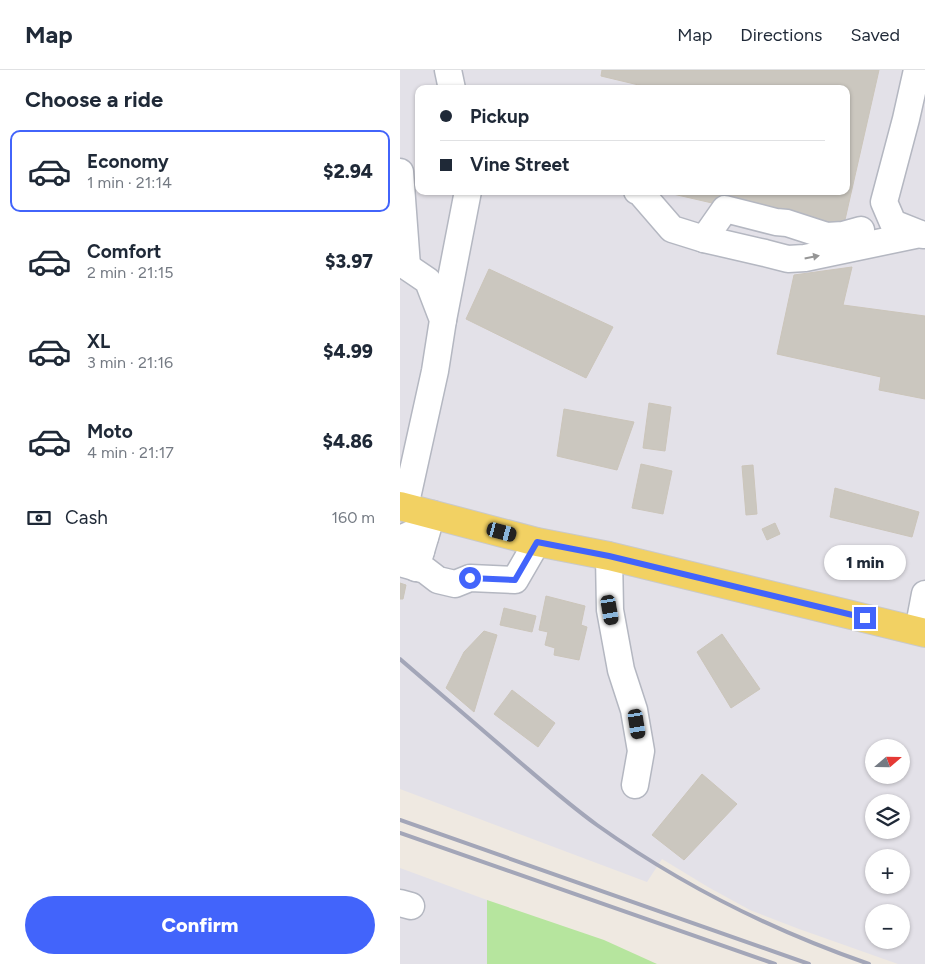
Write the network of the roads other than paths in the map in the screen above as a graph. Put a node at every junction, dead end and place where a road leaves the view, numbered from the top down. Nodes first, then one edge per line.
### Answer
1 (448, 70) edge
2 (916, 70) edge
3 (451, 85) edge
4 (400, 172) edge
5 (467, 195) edge
6 (643, 195) edge
7 (776, 222) junction
8 (892, 223) junction
9 (923, 235) edge
10 (704, 239) junction
11 (765, 253) junction
12 (403, 264) edge
13 (443, 320) junction
14 (403, 507) edge
15 (537, 542) junction
16 (415, 548) edge
17 (609, 556) junction
18 (925, 594) edge
19 (921, 632) edge
20 (635, 785) dead end

1 - 3 street
2 - 8 street
4 - 12 street
5 - 13 street
6 - 10 street
7 - 8 street
7 - 10 street
7 - 11 street
8 - 9 street
11 -> 9 street
10 - 11 street
12 - 13 street
13 - 14 street
14 - 16 main road
15 - 16 main road
15 - 16 street
15 - 17 main road
17 - 19 main road
17 - 20 street
18 - 19 street

